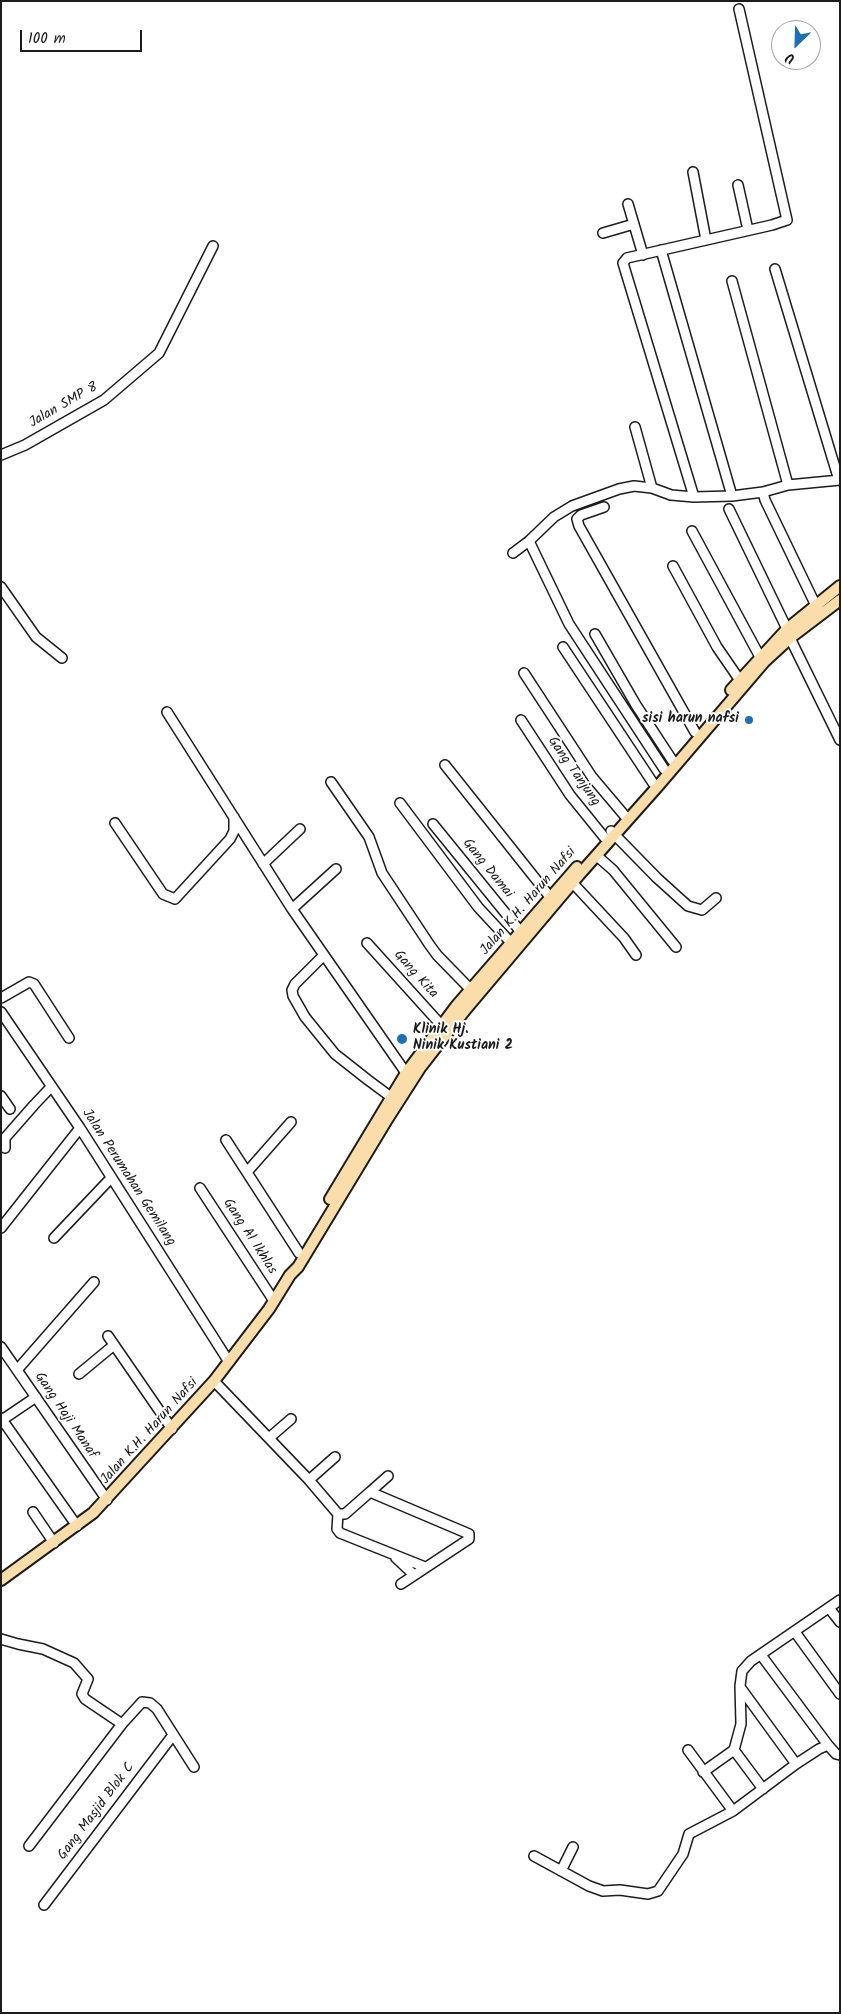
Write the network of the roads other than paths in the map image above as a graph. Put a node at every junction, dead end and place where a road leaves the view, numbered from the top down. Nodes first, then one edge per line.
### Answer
1 (739, 9) dead end
2 (693, 172) dead end
3 (738, 185) dead end
4 (628, 204) dead end
5 (634, 224) junction
6 (748, 230) junction
7 (603, 233) dead end
8 (706, 240) junction
9 (213, 246) dead end
10 (661, 250) junction
11 (643, 255) junction
12 (775, 269) dead end
13 (732, 280) dead end
14 (635, 427) dead end
15 (1, 456) edge
16 (838, 480) edge
17 (788, 485) junction
18 (652, 488) junction
19 (764, 495) junction
20 (732, 496) junction
21 (694, 497) junction
22 (604, 507) dead end
23 (729, 509) dead end
24 (692, 531) dead end
25 (529, 541) junction
26 (513, 553) dead end
27 (673, 566) dead end
28 (840, 586) edge
29 (1, 587) edge
30 (840, 600) edge
31 (816, 605) junction
32 (820, 615) junction
33 (594, 634) dead end
34 (788, 634) junction
35 (563, 647) dead end
36 (760, 657) junction
37 (62, 658) dead end
38 (524, 673) dead end
39 (739, 679) junction
40 (167, 712) dead end
41 (521, 720) dead end
42 (694, 732) junction
43 (840, 740) edge
44 (674, 762) junction
45 (444, 765) dead end
46 (664, 769) junction
47 (331, 782) dead end
48 (653, 783) junction
49 (400, 803) dead end
50 (625, 816) junction
51 (234, 817) junction
52 (115, 823) dead end
53 (433, 824) dead end
54 (300, 829) dead end
55 (610, 834) junction
56 (597, 856) junction
57 (263, 864) junction
58 (336, 869) dead end
59 (570, 880) junction
60 (716, 898) dead end
61 (552, 900) junction
62 (292, 909) junction
63 (520, 931) junction
64 (367, 943) dead end
65 (514, 946) junction
66 (676, 947) dead end
67 (324, 955) junction
68 (636, 955) dead end
69 (474, 993) junction
70 (1, 998) edge
71 (1, 1012) edge
72 (442, 1026) junction
73 (68, 1038) dead end
74 (406, 1073) junction
75 (48, 1083) junction
76 (1, 1096) edge
77 (391, 1097) junction
78 (10, 1109) dead end
79 (384, 1115) junction
80 (291, 1122) dead end
81 (80, 1128) junction
82 (226, 1140) dead end
83 (5, 1148) dead end
84 (247, 1172) junction
85 (111, 1178) junction
86 (200, 1188) dead end
87 (1, 1228) edge
88 (54, 1238) dead end
89 (299, 1253) junction
90 (290, 1275) junction
91 (94, 1282) dead end
92 (274, 1301) junction
93 (108, 1336) dead end
94 (114, 1345) junction
95 (1, 1347) edge
96 (229, 1362) junction
97 (17, 1370) junction
98 (79, 1374) dead end
99 (214, 1381) junction
100 (36, 1397) junction
101 (2, 1419) edge
102 (291, 1419) dead end
103 (172, 1429) junction
104 (269, 1438) junction
105 (335, 1457) dead end
106 (388, 1476) dead end
107 (309, 1480) junction
108 (370, 1492) junction
109 (107, 1500) junction
110 (33, 1512) dead end
111 (338, 1514) junction
112 (77, 1526) junction
113 (54, 1543) junction
114 (391, 1554) junction
115 (425, 1568) junction
116 (414, 1575) junction
117 (1, 1580) edge
118 (401, 1584) dead end
119 (840, 1600) edge
120 (829, 1608) junction
121 (840, 1622) edge
122 (795, 1632) junction
123 (1, 1639) edge
124 (761, 1655) junction
125 (740, 1686) junction
126 (840, 1694) edge
127 (122, 1724) junction
128 (173, 1735) junction
129 (828, 1744) junction
130 (688, 1750) dead end
131 (734, 1750) junction
132 (840, 1755) edge
133 (796, 1764) junction
134 (194, 1767) dead end
135 (703, 1772) junction
136 (763, 1789) junction
137 (733, 1812) junction
138 (29, 1846) dead end
139 (573, 1847) dead end
140 (534, 1856) dead end
141 (561, 1871) junction
142 (44, 1905) dead end

1 - 6 street
2 - 8 street
3 - 6 street
4 - 5 street
5 - 7 street
5 - 11 street
6 - 8 street
8 - 10 street
9 - 15 street, Jalan SMP 8
10 - 11 street
10 - 20 street
11 - 21 street
12 - 16 street
13 - 17 street
14 - 18 street
16 - 17 street
17 - 19 street
18 - 21 street
18 - 25 street
19 - 20 street
19 - 31 street
20 - 21 street
22 - 42 street
23 - 34 street
24 - 36 street
25 - 26 street
25 - 46 street
27 - 39 street
28 - 31 main road, Jalan K.H. Harun Nafsi
29 - 37 street
30 - 32 main road, Jalan K.H. Harun Nafsi
31 - 32 street
31 - 34 main road, Jalan K.H. Harun Nafsi
32 - 34 main road, Jalan K.H. Harun Nafsi
33 - 44 street
34 - 36 main road, Jalan K.H. Harun Nafsi
34 - 43 street
34 - 44 main road, Jalan K.H. Harun Nafsi
35 - 48 street
36 - 39 main road, Jalan K.H. Harun Nafsi
38 - 50 street
39 - 42 main road, Jalan K.H. Harun Nafsi
40 - 51 street
41 - 55 street, Gang Tanjung
42 - 44 main road, Jalan K.H. Harun Nafsi
44 - 46 main road, Jalan K.H. Harun Nafsi
44 - 55 main road, Jalan K.H. Harun Nafsi
45 - 61 street
46 - 48 main road, Jalan K.H. Harun Nafsi
47 - 69 street
48 - 50 main road, Jalan K.H. Harun Nafsi
49 - 65 street
50 - 55 main road, Jalan K.H. Harun Nafsi
51 - 52 street
51 - 57 street
53 - 63 street, Gang Damai
54 - 57 street
55 - 56 main road, Jalan K.H. Harun Nafsi
55 - 59 main road, Jalan K.H. Harun Nafsi
55 - 60 street, Gang Tanjung
56 - 59 main road, Jalan K.H. Harun Nafsi
56 - 66 street
57 - 62 street
58 - 62 street
59 - 61 main road, Jalan K.H. Harun Nafsi
59 - 68 street
61 - 63 main road, Jalan K.H. Harun Nafsi
61 - 65 main road, Jalan K.H. Harun Nafsi
62 - 67 street
63 - 65 main road, Jalan K.H. Harun Nafsi
64 - 72 street, Gang Kita
65 - 69 main road, Jalan K.H. Harun Nafsi
67 - 74 street
67 - 77 street
69 - 72 main road, Jalan K.H. Harun Nafsi
69 - 79 main road, Jalan K.H. Harun Nafsi
70 - 73 street
71 - 75 street, Jalan Perumahan Gemilang
72 - 74 main road, Jalan K.H. Harun Nafsi
74 - 77 main road, Jalan K.H. Harun Nafsi
75 - 81 street, Jalan Perumahan Gemilang
75 - 83 street
76 - 78 street
77 - 79 main road, Jalan K.H. Harun Nafsi
79 - 89 main road, Jalan K.H. Harun Nafsi
79 - 90 main road, Jalan K.H. Harun Nafsi
80 - 84 street
81 - 85 street, Jalan Perumahan Gemilang
81 - 87 street
82 - 84 street
84 - 89 street
85 - 88 street
85 - 96 street, Jalan Perumahan Gemilang
86 - 92 street, Gang Al Ikhlas
89 - 90 main road, Jalan K.H. Harun Nafsi
90 - 92 main road, Jalan K.H. Harun Nafsi
91 - 97 street
92 - 96 main road, Jalan K.H. Harun Nafsi
93 - 94 street
94 - 98 street
94 - 103 street
95 - 97 street, Gang Haji Manaf
96 - 99 main road, Jalan K.H. Harun Nafsi
97 - 100 street, Gang Haji Manaf
99 - 103 main road, Jalan K.H. Harun Nafsi
99 - 104 street
100 - 101 street
100 - 109 street, Gang Haji Manaf
101 - 112 street
102 - 104 street
103 - 109 main road, Jalan K.H. Harun Nafsi
104 - 107 street
105 - 107 street
106 - 108 street
107 - 111 street
108 - 111 street
108 - 115 street
109 - 112 main road, Jalan K.H. Harun Nafsi
110 - 113 street
111 - 114 street
112 - 113 main road, Jalan K.H. Harun Nafsi
113 - 117 main road, Jalan K.H. Harun Nafsi
114 - 115 street
114 - 116 street
115 - 116 street
116 - 118 street
119 - 120 street
120 - 121 street
120 - 122 street
122 - 124 street
122 - 126 street
123 - 127 street
124 - 125 street
124 - 129 street
125 - 131 street
125 - 133 street
127 - 128 street
127 - 138 street
128 - 134 street
128 - 142 street, Gang Masjid Blok C
129 - 132 street
129 - 133 street
130 - 135 street
131 - 135 street
131 - 136 street
133 - 136 street
135 - 137 street
136 - 137 street
137 - 141 street
139 - 141 street
140 - 141 street

